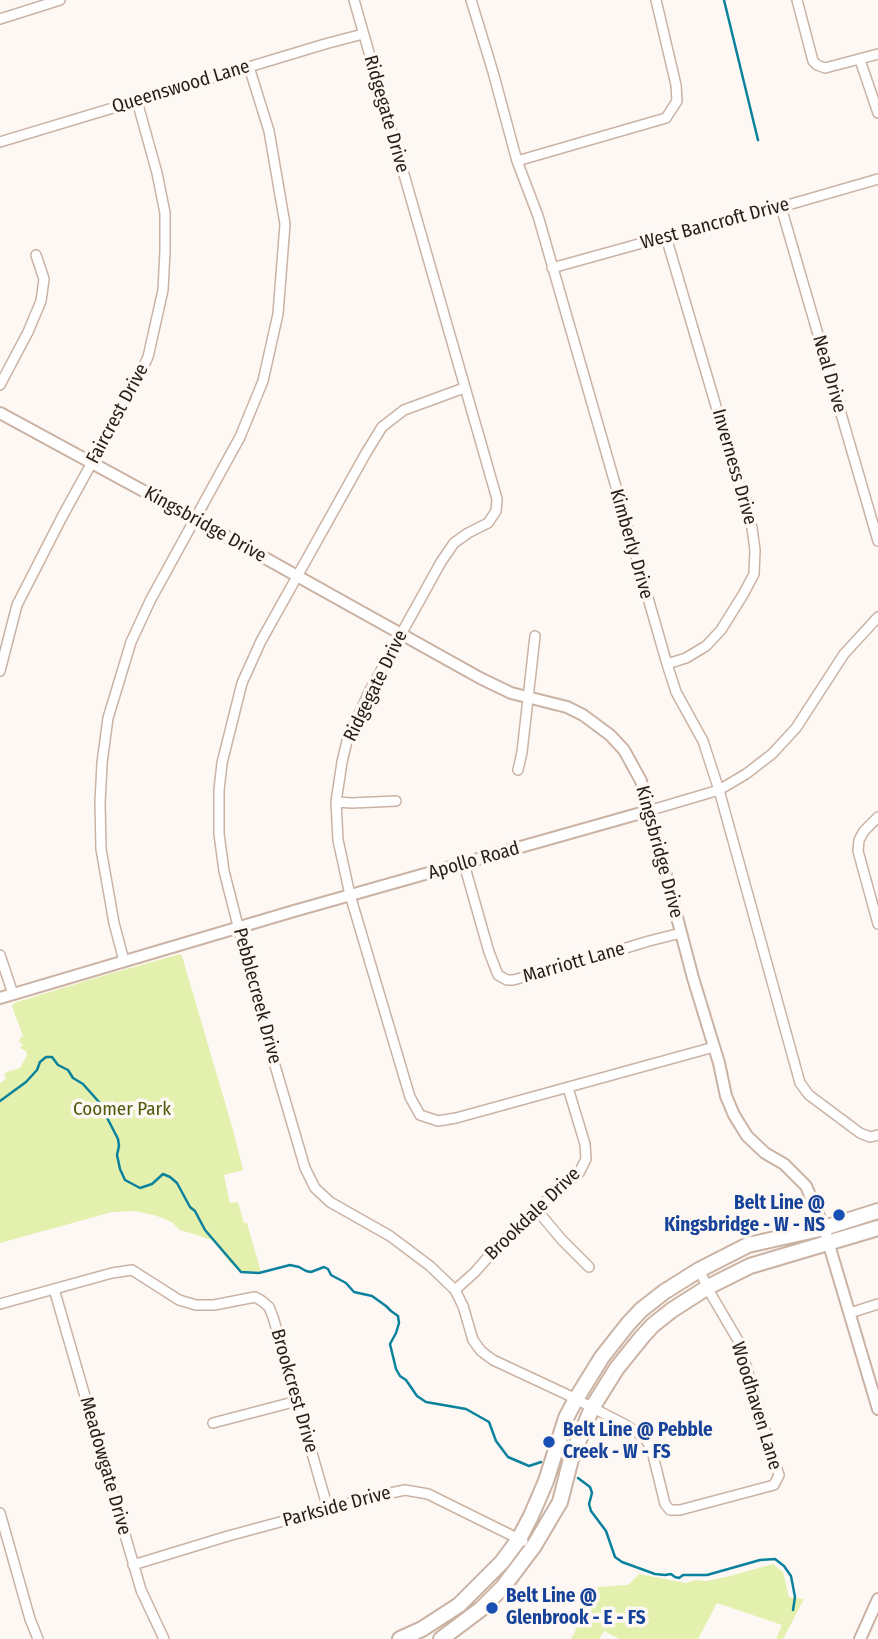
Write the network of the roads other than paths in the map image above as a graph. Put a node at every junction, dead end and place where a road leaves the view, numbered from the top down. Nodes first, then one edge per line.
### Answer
1 (60, 0) edge
2 (354, 0) edge
3 (471, 0) edge
4 (656, 0) edge
5 (797, 0) edge
6 (0, 19) edge
7 (363, 34) junction
8 (878, 54) edge
9 (860, 60) junction
10 (249, 67) junction
11 (137, 101) junction
12 (878, 113) edge
13 (0, 142) edge
14 (517, 161) junction
15 (878, 179) edge
16 (781, 207) junction
17 (666, 237) junction
18 (36, 255) dead end
19 (552, 268) junction
20 (0, 385) edge
21 (464, 388) junction
22 (0, 412) edge
23 (91, 463) junction
24 (195, 519) junction
25 (878, 541) edge
26 (298, 577) junction
27 (878, 617) edge
28 (401, 634) junction
29 (535, 636) dead end
30 (667, 664) junction
31 (0, 671) edge
32 (527, 697) junction
33 (517, 770) dead end
34 (719, 790) junction
35 (396, 801) dead end
36 (336, 802) junction
37 (648, 811) junction
38 (878, 817) edge
39 (464, 864) junction
40 (351, 895) junction
41 (878, 924) edge
42 (239, 928) junction
43 (681, 933) junction
44 (0, 955) edge
45 (124, 961) junction
46 (13, 994) junction
47 (0, 998) edge
48 (713, 1047) junction
49 (568, 1088) junction
50 (878, 1135) edge
51 (536, 1209) junction
52 (878, 1211) edge
53 (824, 1228) junction
54 (878, 1228) edge
55 (828, 1243) junction
56 (589, 1267) dead end
57 (699, 1269) junction
58 (708, 1287) junction
59 (54, 1289) junction
60 (455, 1290) junction
61 (0, 1304) edge
62 (878, 1304) edge
63 (849, 1313) junction
64 (576, 1399) junction
65 (297, 1401) junction
66 (592, 1408) junction
67 (878, 1409) edge
68 (213, 1423) dead end
69 (328, 1509) junction
70 (670, 1510) joint
71 (0, 1513) edge
72 (519, 1539) junction
73 (534, 1546) junction
74 (133, 1565) junction
75 (878, 1599) edge
76 (456, 1634) edge
77 (38, 1639) edge
78 (164, 1639) edge
79 (400, 1639) edge
80 (442, 1639) edge
81 (860, 1639) edge

1 - 6 street
2 - 7 street, Ridgegate Drive
3 - 14 street, Kimberly Drive
4 - 14 street
5 - 9 street
7 - 10 street, Queenswood Lane
7 - 21 street, Ridgegate Drive
8 - 9 street
9 - 12 street
10 - 11 street, Queenswood Lane
10 - 24 street
11 - 13 street, Queenswood Lane
11 - 23 street, Faircrest Drive
14 - 19 street, Kimberly Drive
15 - 16 street, West Bancroft Drive
16 - 17 street, West Bancroft Drive
16 - 25 street, Neal Drive
17 - 19 street, West Bancroft Drive
17 - 30 street, Inverness Drive
18 - 20 street
19 - 30 street, Kimberly Drive
21 - 26 street, Pebblecreek Drive
21 - 28 street, Ridgegate Drive
22 - 23 street, Kingsbridge Drive
23 - 24 street, Kingsbridge Drive
23 - 31 street, Faircrest Drive
24 - 26 street, Kingsbridge Drive
24 - 45 street
26 - 28 street, Kingsbridge Drive
26 - 42 street, Pebblecreek Drive
27 - 34 street, Apollo Road
28 - 32 street, Kingsbridge Drive
28 - 36 street, Ridgegate Drive
29 - 32 street
30 - 34 street, Kimberly Drive
32 - 33 street
32 - 37 street, Kingsbridge Drive
34 - 37 street, Apollo Road
34 - 50 street, Kimberly Drive
35 - 36 street
36 - 40 street, Ridgegate Drive
37 - 39 street, Apollo Road
37 - 43 street, Kingsbridge Drive
38 - 41 street
39 - 40 street, Apollo Road
39 - 43 street, Marriott Lane
40 - 42 street, Apollo Road
40 - 49 street, Ridgegate Drive
42 - 45 street, Apollo Road
42 - 60 street, Pebblecreek Drive
43 - 48 street, Kingsbridge Drive
44 - 46 street
45 - 46 street, Apollo Road
46 - 47 street, Apollo Road
48 - 49 street, Ridgegate Drive
48 - 53 street, Kingsbridge Drive
49 - 51 street, Brookdale Drive
51 - 56 street
51 - 60 street, Brookdale Drive
52 - 53 main road
53 - 55 street, Kingsbridge Drive
53 - 57 main road
54 - 55 main road
55 - 58 main road
55 - 63 street, Kingsbridge Drive
57 - 58 street, Woodhaven Lane
57 - 64 main road
58 - 66 main road
58 - 70 street, Woodhaven Lane
59 - 61 street, Brookcrest Drive
59 - 65 street, Brookcrest Drive
59 - 74 street, Meadowgate Drive
60 - 64 street, Pebblecreek Drive
62 - 63 street
63 - 67 street, Kingsbridge Drive
64 - 66 street, Pebblecreek Drive
64 - 72 main road
65 - 68 street
65 - 69 street, Brookcrest Drive
66 - 70 street, Pebblecreek Drive
66 - 73 main road
69 - 72 street, Parkside Drive
69 - 74 street, Parkside Drive
71 - 77 street
72 - 73 street, Parkside Drive
72 - 79 main road
73 - 76 main road
74 - 78 street, Meadowgate Drive
75 - 81 street
76 - 80 main road

